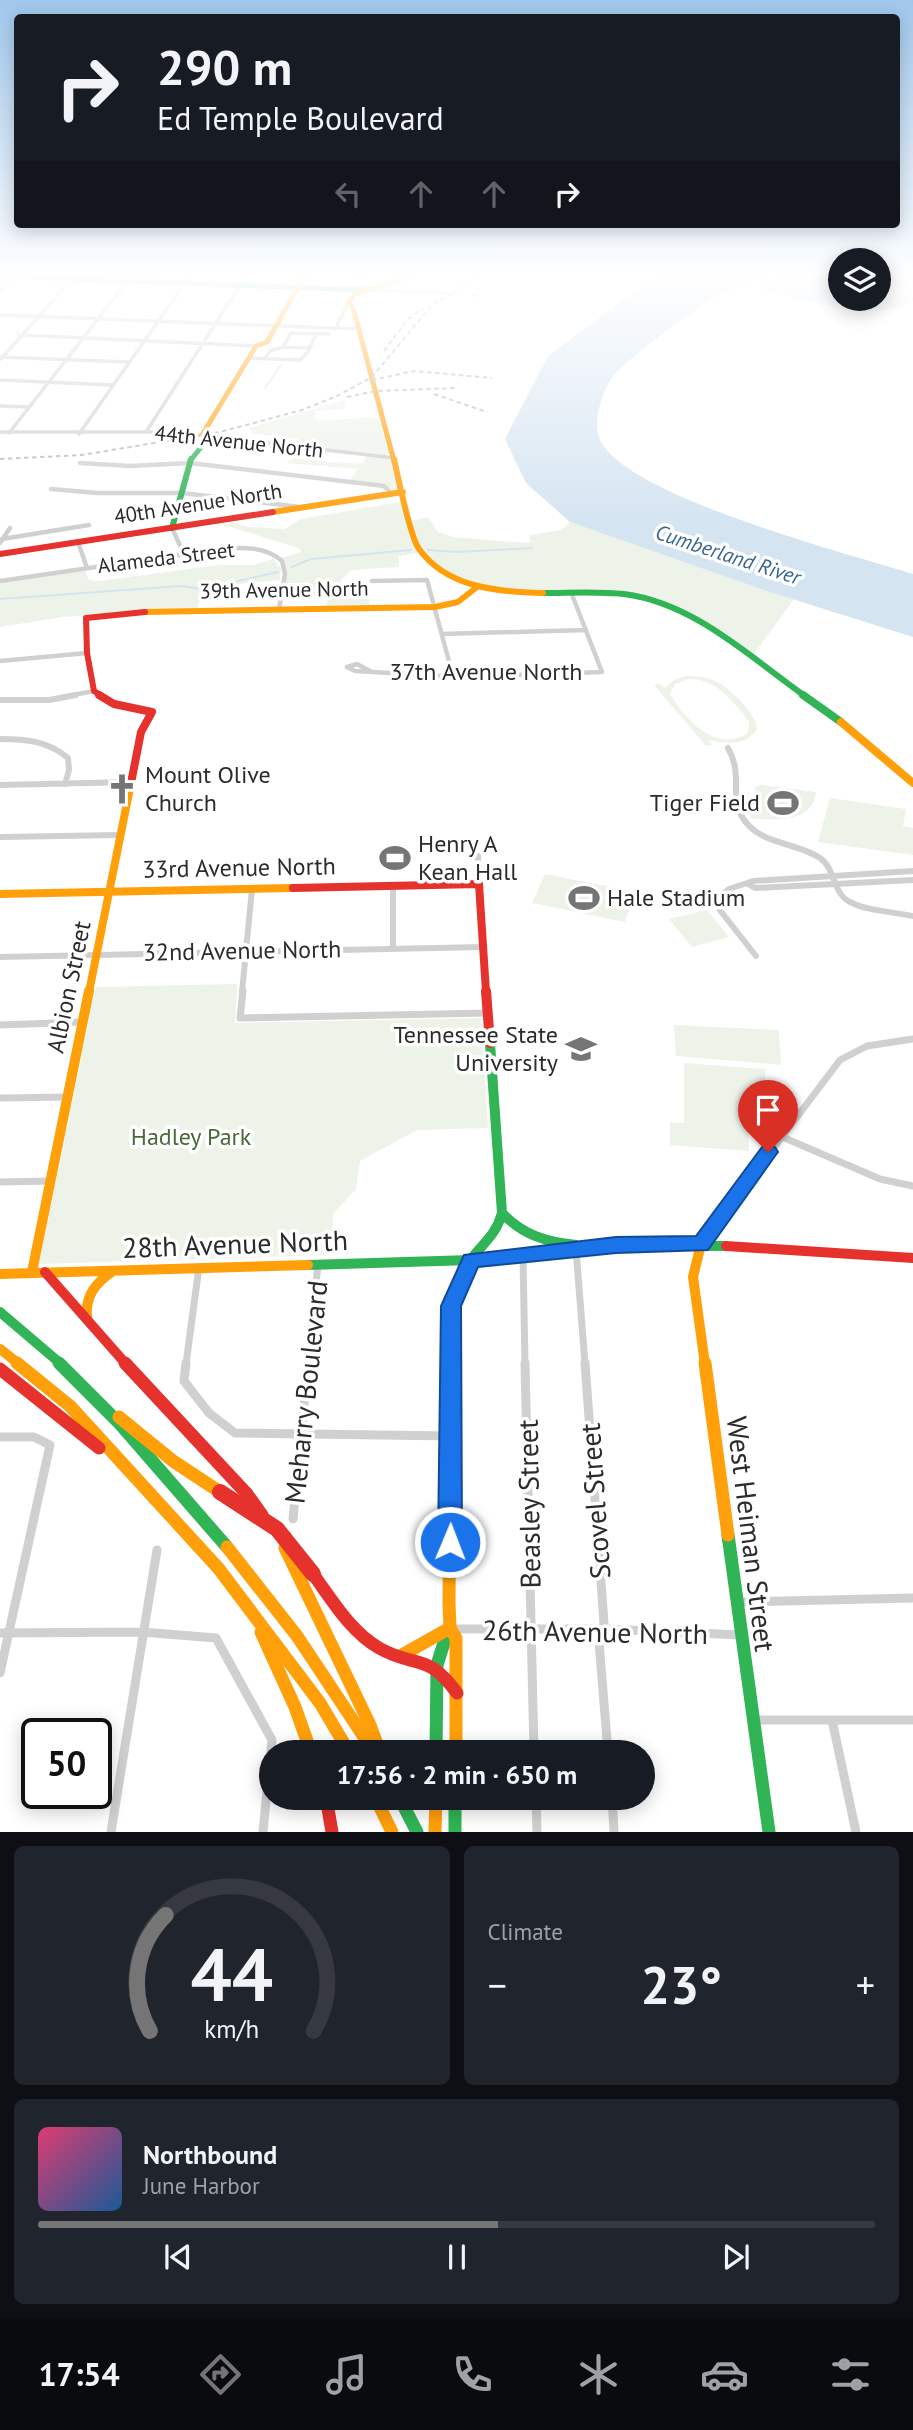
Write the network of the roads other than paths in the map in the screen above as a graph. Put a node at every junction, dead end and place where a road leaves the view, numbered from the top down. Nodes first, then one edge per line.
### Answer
1 (33, 358) edge
2 (131, 358) edge
3 (192, 358) edge
4 (249, 358) edge
5 (257, 358) edge
6 (301, 358) edge
7 (367, 358) edge
8 (66, 359) junction
9 (265, 359) joint
10 (128, 362) junction
11 (0, 380) edge
12 (49, 382) junction
13 (112, 385) junction
14 (0, 406) edge
15 (29, 407) junction
16 (0, 432) edge
17 (146, 432) junction
18 (9, 433) junction
19 (79, 434) junction
20 (206, 436) junction
21 (394, 458) junction
22 (80, 463) dead end
23 (190, 463) junction
24 (51, 489) dead end
25 (182, 493) junction
26 (397, 493) junction
27 (300, 507) junction
28 (89, 525) dead end
29 (10, 528) dead end
30 (172, 528) junction
31 (1, 541) edge
32 (78, 542) junction
33 (0, 554) edge
34 (184, 554) junction
35 (87, 568) junction
36 (0, 571) edge
37 (1, 581) edge
38 (372, 581) dead end
39 (477, 587) junction
40 (571, 592) junction
41 (434, 603) junction
42 (279, 609) junction
43 (586, 630) junction
44 (442, 634) junction
45 (87, 653) junction
46 (0, 661) edge
47 (370, 671) dead end
48 (453, 676) junction
49 (94, 691) junction
50 (0, 700) edge
51 (0, 739) edge
52 (728, 748) dead end
53 (131, 782) junction
54 (65, 783) junction
55 (913, 783) edge
56 (0, 785) edge
57 (121, 835) junction
58 (0, 837) edge
59 (478, 856) dead end
60 (913, 871) edge
61 (833, 876) junction
62 (913, 880) edge
63 (479, 884) junction
64 (748, 884) junction
65 (837, 884) junction
66 (393, 886) junction
67 (252, 889) junction
68 (110, 891) junction
69 (0, 894) edge
70 (913, 916) edge
71 (484, 947) junction
72 (393, 948) junction
73 (246, 950) junction
74 (97, 954) junction
75 (756, 956) dead end
76 (0, 957) edge
77 (488, 1013) junction
78 (83, 1022) junction
79 (0, 1025) edge
80 (913, 1039) edge
81 (68, 1097) junction
82 (0, 1098) edge
83 (780, 1136) junction
84 (51, 1181) junction
85 (0, 1182) edge
86 (913, 1186) edge
87 (502, 1213) junction
88 (701, 1244) junction
89 (616, 1245) junction
90 (576, 1249) junction
91 (523, 1256) junction
92 (913, 1258) edge
93 (471, 1260) junction
94 (318, 1264) junction
95 (199, 1267) junction
96 (113, 1271) junction
97 (32, 1272) junction
98 (45, 1272) junction
99 (0, 1274) edge
100 (0, 1312) edge
101 (88, 1320) junction
102 (0, 1349) edge
103 (0, 1369) edge
104 (88, 1391) junction
105 (303, 1436) junction
106 (451, 1436) junction
107 (0, 1437) edge
108 (126, 1469) junction
109 (293, 1520) dead end
110 (157, 1550) dead end
111 (913, 1598) edge
112 (737, 1602) junction
113 (253, 1614) junction
114 (450, 1629) junction
115 (604, 1629) junction
116 (531, 1631) junction
117 (142, 1632) junction
118 (4, 1633) edge
119 (741, 1635) junction
120 (399, 1655) junction
121 (437, 1665) junction
122 (0, 1673) edge
123 (457, 1693) junction
124 (752, 1720) junction
125 (832, 1720) junction
126 (913, 1720) edge
127 (307, 1740) edge
128 (342, 1740) edge
129 (367, 1740) edge
130 (374, 1740) edge
131 (436, 1740) edge
132 (456, 1740) edge
133 (534, 1740) edge
134 (607, 1740) edge
135 (328, 1810) edge
136 (381, 1810) edge
137 (405, 1810) edge
138 (436, 1810) edge
139 (455, 1810) edge
140 (536, 1810) edge
141 (613, 1810) edge
142 (111, 1832) edge
143 (263, 1832) edge
144 (332, 1832) edge
145 (392, 1832) edge
146 (417, 1832) edge
147 (435, 1832) edge
148 (455, 1832) edge
149 (537, 1832) edge
150 (614, 1832) edge
151 (769, 1832) edge
152 (856, 1832) edge

1 - 8 street
2 - 10 street
3 - 17 street
4 - 20 main road
5 - 9 street
6 - 9 street
7 - 21 main road
8 - 10 street
8 - 12 street
10 - 13 street
11 - 12 street
12 - 13 street
12 - 15 street
13 - 19 street
14 - 15 street
15 - 18 street
16 - 18 street, 44th Avenue North
17 - 19 street, 44th Avenue North
17 - 20 street, 44th Avenue North
18 - 19 street, 44th Avenue North
20 - 21 street, 44th Avenue North
20 - 23 main road
21 - 26 main road
22 - 23 street
23 - 25 main road
23 - 26 street
24 - 25 street
25 - 27 street
25 - 30 main road
26 - 27 main road, 40th Avenue North
26 - 39 main road
27 - 30 main road, 40th Avenue North
28 - 31 street
29 - 31 street
30 - 32 main road, 40th Avenue North
30 - 34 street
32 - 33 main road, 40th Avenue North
32 - 35 street
34 - 35 street, Alameda Street
34 - 42 street, Alameda Street
35 - 37 street, Alameda Street
36 - 37 street
38 - 41 street
39 - 40 main road
39 - 41 main road, 39th Avenue North
40 - 43 street
40 - 55 main road
41 - 42 main road, 39th Avenue North
41 - 44 street
42 - 45 main road, 39th Avenue North
43 - 44 street
43 - 48 street, 37th Avenue North
44 - 48 street
45 - 46 street
45 - 49 main road
47 - 48 street, 37th Avenue North
49 - 50 street
49 - 53 main road, Albion Street
51 - 54 street
52 - 61 street
53 - 54 street
53 - 57 main road, Albion Street
54 - 56 street
57 - 58 street
57 - 68 main road, Albion Street
59 - 63 street
60 - 61 street
61 - 64 street
61 - 65 street
62 - 65 street
63 - 66 main road, 33rd Avenue North
63 - 71 main road
64 - 65 street
64 - 75 street
65 - 70 street
66 - 67 main road, 33rd Avenue North
66 - 72 street
67 - 68 main road, 33rd Avenue North
67 - 73 street
68 - 69 main road, 33rd Avenue North
68 - 74 main road, Albion Street
71 - 72 street, 32nd Avenue North
71 - 77 main road
72 - 73 street, 32nd Avenue North
73 - 74 street, 32nd Avenue North
73 - 77 street
74 - 76 street, 32nd Avenue North
74 - 78 main road, Albion Street
77 - 87 main road
78 - 79 street
78 - 81 main road, Albion Street
80 - 83 street
81 - 82 street
81 - 84 main road, Albion Street
83 - 86 street
83 - 88 street
84 - 85 street
84 - 97 main road, Albion Street
87 - 89 main road
87 - 93 main road
88 - 89 main road
88 - 92 main road
88 - 112 main road, West Heiman Street
89 - 90 main road, 28th Avenue North
90 - 91 main road, 28th Avenue North
90 - 115 street, Scovel Street
91 - 93 main road, 28th Avenue North
91 - 116 street, Beasley Street
93 - 94 main road, 28th Avenue North
93 - 106 main road
94 - 95 main road, 28th Avenue North
94 - 105 street, Meharry Boulevard
95 - 96 main road, 28th Avenue North
95 - 105 street
96 - 98 main road, 28th Avenue North
96 - 101 main road
97 - 98 main road, 28th Avenue North
97 - 99 main road, 28th Avenue North
98 - 101 main road
100 - 104 main road
101 - 130 main road
102 - 108 main road
103 - 108 main road
104 - 120 main road, bridge
104 - 129 main road
105 - 106 street
105 - 109 street, Meharry Boulevard
106 - 114 main road
107 - 118 street
108 - 113 main road
110 - 117 street
111 - 112 street, 26th Avenue North
112 - 119 main road, West Heiman Street
113 - 127 main road
113 - 128 main road
114 - 116 street, 26th Avenue North
114 - 120 main road
114 - 121 main road
114 - 123 main road
115 - 116 street, 26th Avenue North
115 - 119 street, 26th Avenue North
115 - 134 street, Scovel Street
116 - 133 street, Beasley Street
117 - 118 street
117 - 142 street
117 - 143 street
118 - 122 street
119 - 124 main road, West Heiman Street
120 - 121 main road
121 - 123 main road
121 - 131 main road
123 - 132 main road
124 - 125 street
124 - 151 main road, West Heiman Street
125 - 126 street
125 - 152 street
135 - 144 main road
136 - 145 main road
137 - 146 main road
138 - 147 main road
139 - 148 main road
140 - 149 street
141 - 150 street

